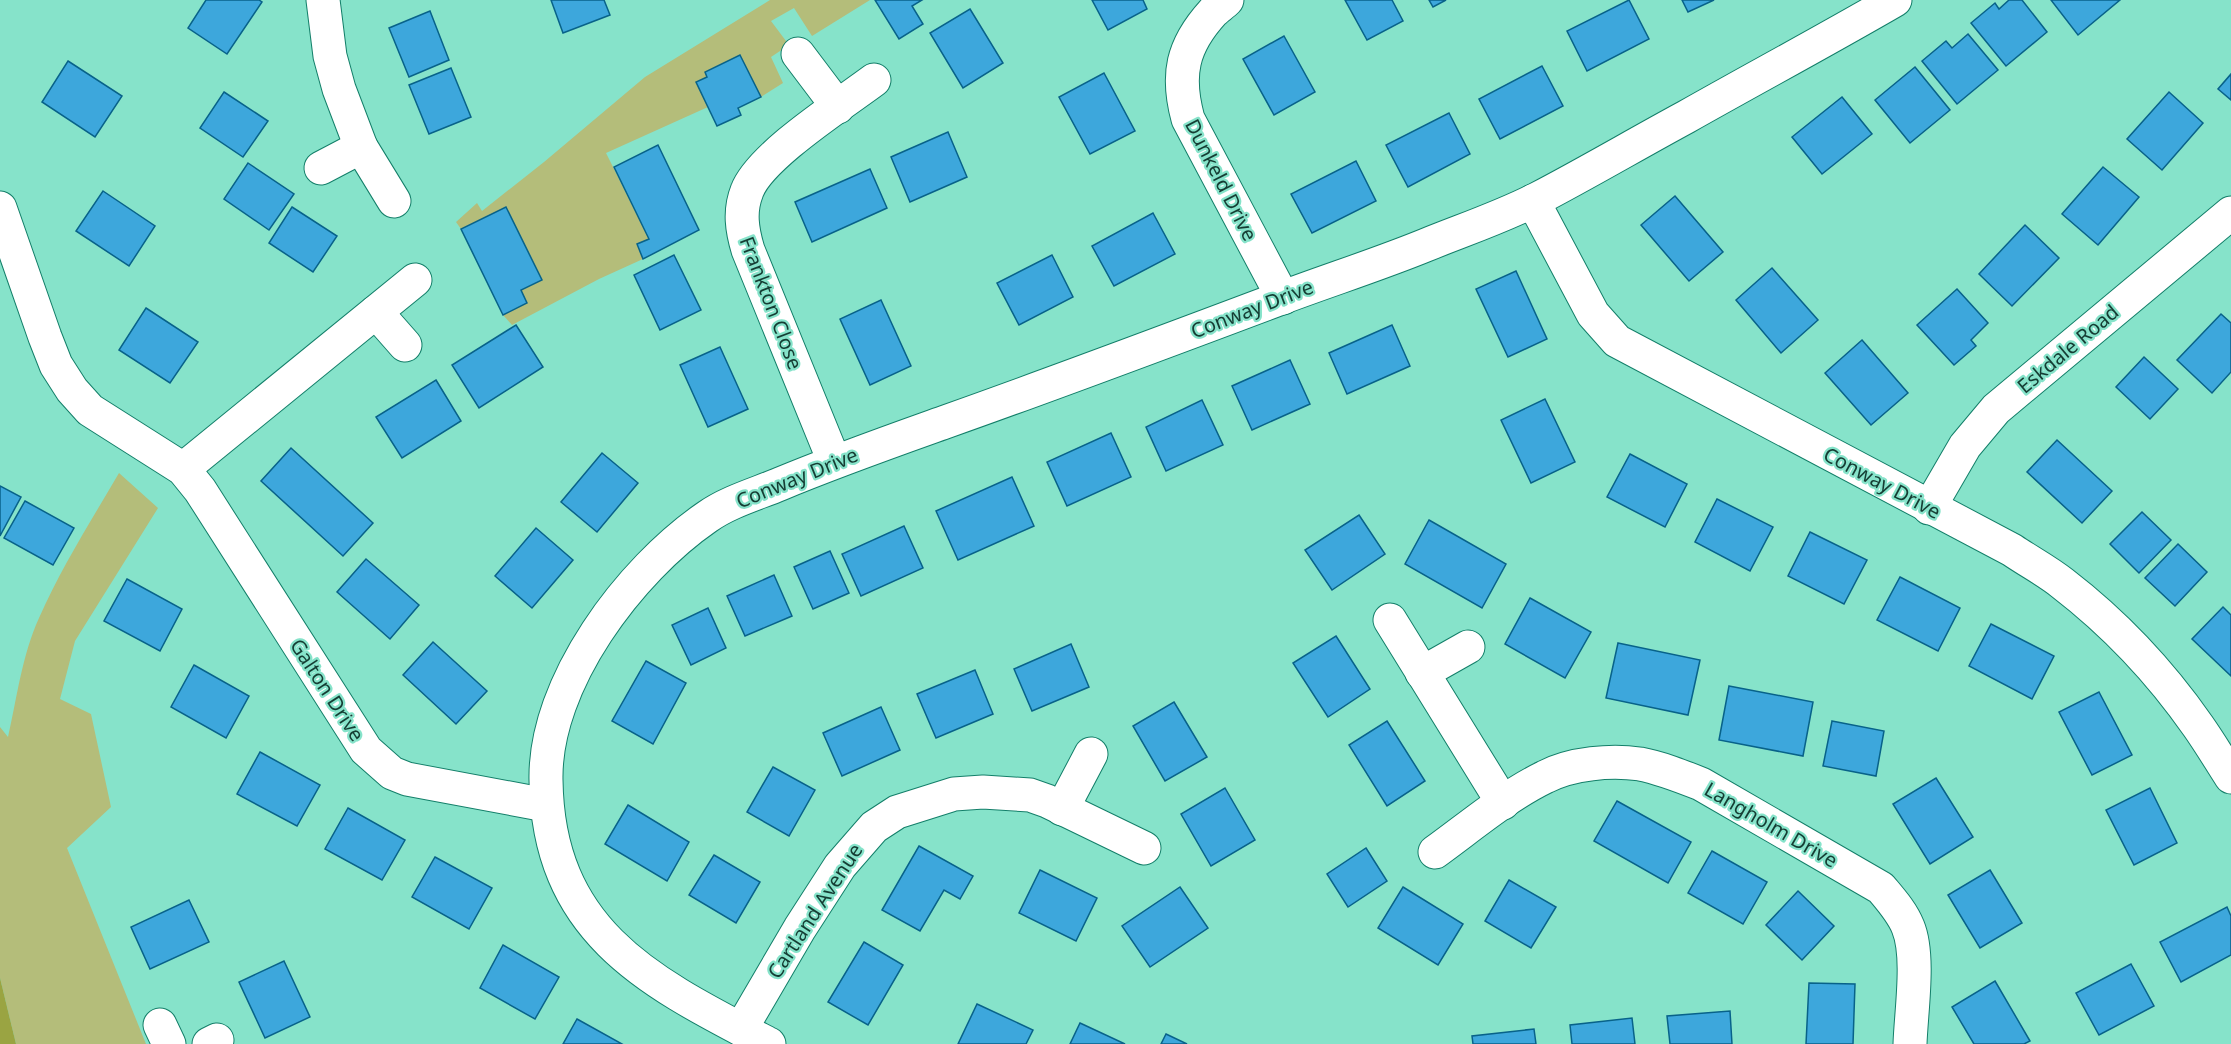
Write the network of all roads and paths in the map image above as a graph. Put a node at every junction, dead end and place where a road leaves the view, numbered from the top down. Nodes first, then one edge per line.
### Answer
1 (323, 0) edge
2 (1227, 0) edge
3 (1895, 0) edge
4 (798, 54) dead end
5 (874, 80) dead end
6 (838, 107) junction
7 (361, 147) junction
8 (321, 168) dead end
9 (394, 201) dead end
10 (1533, 201) junction
11 (0, 208) edge
12 (2231, 213) edge
13 (415, 280) dead end
14 (1282, 298) junction
15 (376, 312) junction
16 (405, 345) dead end
17 (834, 461) junction
18 (183, 469) junction
19 (1929, 508) junction
20 (1390, 620) dead end
21 (1468, 647) dead end
22 (1422, 673) junction
23 (1092, 754) dead end
24 (2230, 774) edge
25 (1503, 803) junction
26 (546, 805) junction
27 (1062, 809) junction
28 (1144, 848) dead end
29 (1435, 852) dead end
30 (755, 1037) edge
31 (1910, 1044) edge

1 - 7 street
2 - 14 street, Dunkeld Drive
3 - 10 street, Conway Drive
4 - 6 street
5 - 6 street, Frankton Close
6 - 17 street, Frankton Close
7 - 8 street
7 - 9 street
10 - 14 street, Conway Drive
10 - 19 street, Conway Drive
11 - 18 street, Galton Drive
12 - 19 street, Eskdale Road
13 - 15 street
14 - 17 street, Conway Drive
15 - 16 street
15 - 18 street
17 - 26 street, Conway Drive
18 - 26 street, Galton Drive
19 - 24 street, Conway Drive
20 - 22 street
21 - 22 street
22 - 25 street
23 - 27 street
25 - 29 street, Langholm Drive
25 - 31 street, Langholm Drive
26 - 30 street, Conway Drive
27 - 28 street, Cartland Avenue
27 - 30 street, Cartland Avenue

